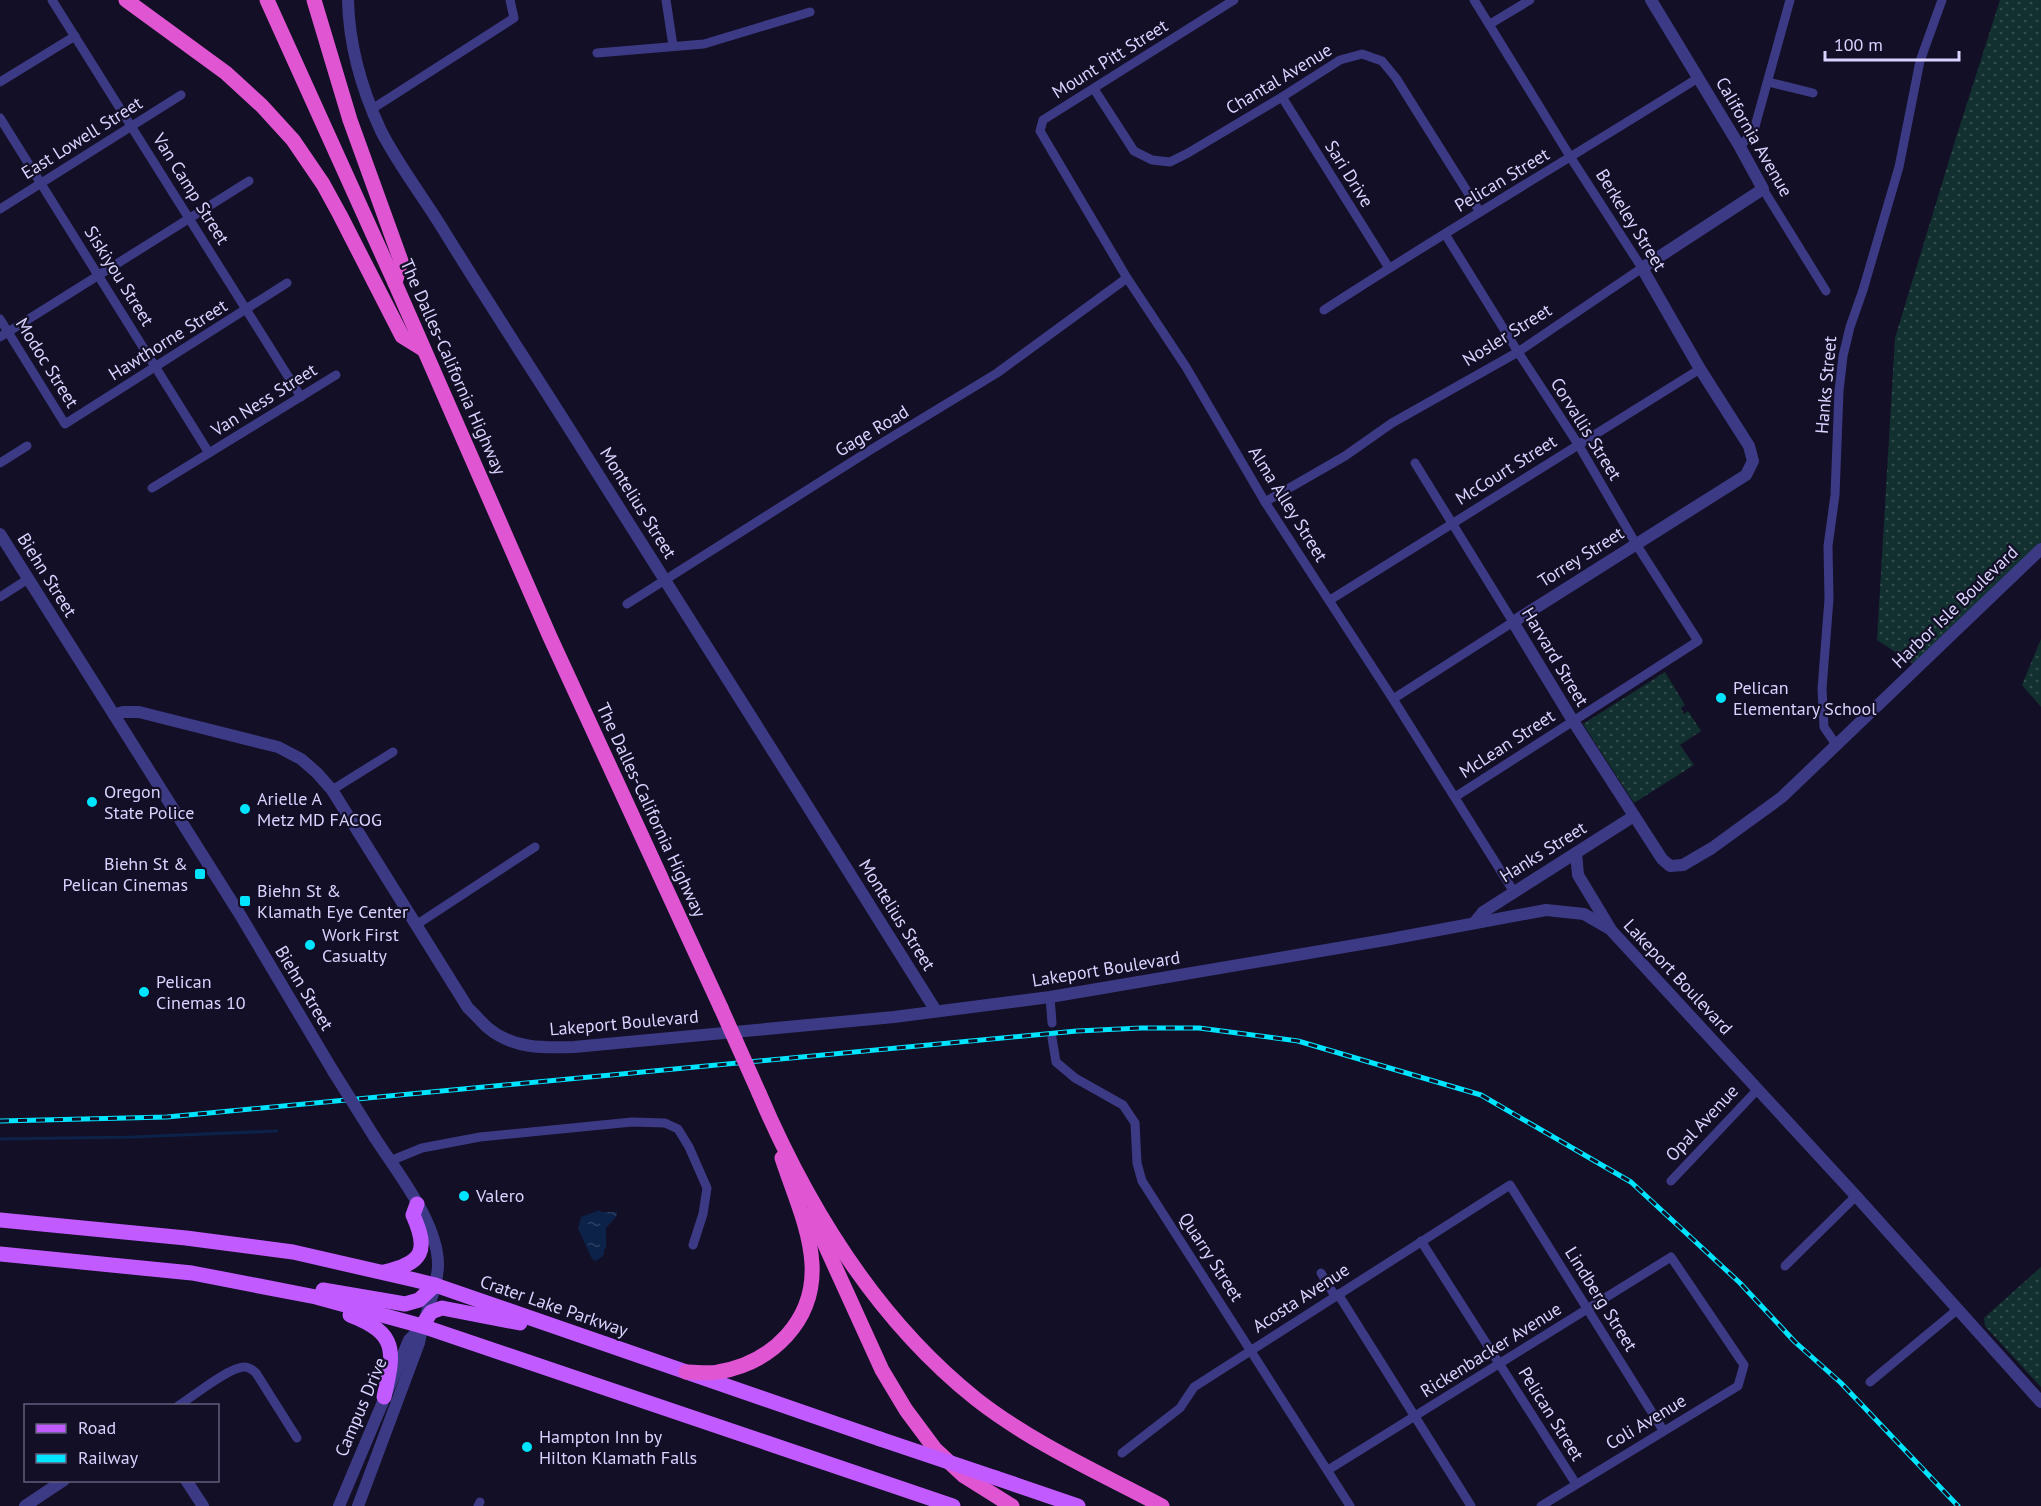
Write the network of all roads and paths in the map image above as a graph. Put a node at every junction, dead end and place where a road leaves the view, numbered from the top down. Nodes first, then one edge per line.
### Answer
1 (52, 0) edge
2 (126, 0) edge
3 (267, 0) edge
4 (314, 0) edge
5 (348, 0) edge
6 (510, 0) edge
7 (666, 0) edge
8 (1234, 0) edge
9 (1474, 0) edge
10 (1530, 0) edge
11 (1651, 0) edge
12 (1790, 0) edge
13 (1942, 0) edge
14 (810, 12) dead end
15 (1490, 24) junction
16 (75, 36) junction
17 (673, 46) junction
18 (597, 53) dead end
19 (1698, 78) junction
20 (0, 82) edge
21 (1768, 82) junction
22 (1094, 89) junction
23 (1813, 93) dead end
24 (181, 95) dead end
25 (1282, 97) junction
26 (372, 109) junction
27 (0, 118) edge
28 (132, 126) junction
29 (1040, 131) joint
30 (1740, 147) junction
31 (1571, 158) junction
32 (249, 182) dead end
33 (42, 184) junction
34 (1763, 189) junction
35 (0, 209) edge
36 (1480, 212) junction
37 (190, 219) junction
38 (1445, 234) junction
39 (1389, 268) junction
40 (1642, 268) junction
41 (98, 275) junction
42 (1127, 278) junction
43 (395, 283) junction
44 (287, 284) dead end
45 (1826, 291) dead end
46 (247, 309) junction
47 (1324, 310) dead end
48 (0, 319) edge
49 (4, 335) edge
50 (423, 349) junction
51 (1518, 352) junction
52 (156, 367) junction
53 (1700, 369) junction
54 (336, 375) dead end
55 (301, 397) junction
56 (65, 424) joint
57 (1578, 444) junction
58 (27, 446) dead end
59 (209, 453) junction
60 (1753, 461) joint
61 (0, 463) edge
62 (1415, 463) dead end
63 (152, 488) dead end
64 (1265, 502) junction
65 (1453, 523) junction
66 (0, 534) edge
67 (1636, 544) junction
68 (2041, 549) edge
69 (28, 579) junction
70 (665, 579) junction
71 (0, 597) edge
72 (1330, 600) junction
73 (627, 604) dead end
74 (1513, 622) junction
75 (1698, 641) joint
76 (1393, 699) junction
77 (114, 715) junction
78 (1573, 721) junction
79 (1837, 746) junction
80 (393, 752) dead end
81 (332, 790) junction
82 (1455, 797) junction
83 (1634, 816) junction
84 (534, 847) dead end
85 (1576, 852) junction
86 (1670, 866) joint
87 (1514, 892) junction
88 (1475, 922) junction
89 (416, 925) junction
90 (1610, 929) junction
91 (1050, 997) junction
92 (936, 1011) junction
93 (1052, 1023) dead end
94 (1052, 1038) dead end
95 (1758, 1089) junction
96 (771, 1120) junction
97 (390, 1161) junction
98 (1671, 1181) dead end
99 (1510, 1185) joint
100 (1856, 1196) junction
101 (417, 1204) junction
102 (0, 1220) edge
103 (1421, 1241) junction
104 (693, 1245) dead end
105 (0, 1254) edge
106 (1785, 1266) dead end
107 (382, 1272) junction
108 (1321, 1273) dead end
109 (435, 1285) junction
110 (297, 1294) junction
111 (1337, 1295) junction
112 (1587, 1308) junction
113 (1958, 1309) junction
114 (551, 1325) junction
115 (422, 1326) junction
116 (1251, 1350) junction
117 (1499, 1363) junction
118 (686, 1372) junction
119 (1870, 1382) dead end
120 (1737, 1386) joint
121 (384, 1397) junction
122 (2041, 1402) edge
123 (181, 1404) edge
124 (1414, 1417) junction
125 (1663, 1430) junction
126 (297, 1438) dead end
127 (1122, 1453) dead end
128 (1328, 1470) junction
129 (61, 1482) edge
130 (187, 1482) edge
131 (1576, 1484) junction
132 (25, 1506) edge
133 (202, 1506) edge
134 (339, 1506) edge
135 (358, 1506) edge
136 (953, 1506) edge
137 (1012, 1506) edge
138 (1078, 1506) edge
139 (1162, 1506) edge
140 (1350, 1506) edge
141 (1470, 1506) edge
142 (1541, 1506) edge

1 - 16 street, Van Camp Street
2 - 50 highway
3 - 43 highway, The Dalles-California Highway
4 - 43 highway
5 - 26 street, Montelius Street
6 - 26 street
7 - 17 street
8 - 22 street, Mount Pitt Street
9 - 15 street, Berkeley Street
10 - 15 street
11 - 19 street, California Avenue
12 - 21 street
13 - 79 street, Hanks Street
14 - 17 street
15 - 31 street, Berkeley Street
16 - 20 street
16 - 28 street, Van Camp Street
17 - 18 street
19 - 30 street, California Avenue
19 - 31 street, Pelican Street
21 - 23 street
21 - 30 street
22 - 25 street, Chantal Avenue
22 - 29 street, Mount Pitt Street
24 - 28 street, East Lowell Street
25 - 36 street, Chantal Avenue
25 - 39 street, Sari Drive
26 - 70 street, Montelius Street
27 - 33 street, Siskiyou Street
28 - 33 street, East Lowell Street
28 - 37 street, Van Camp Street
29 - 42 street, Alma Alley Street
30 - 34 street, California Avenue
31 - 36 street, Pelican Street
31 - 40 street, Berkeley Street
32 - 37 street
33 - 35 street, East Lowell Street
33 - 41 street, Siskiyou Street
34 - 40 street, Nosler Street
34 - 45 street, California Avenue
36 - 38 street, Pelican Street
37 - 41 street
37 - 46 street, Van Camp Street
38 - 39 street, Pelican Street
38 - 51 street, Corvallis Street
39 - 47 street, Pelican Street
40 - 51 street, Nosler Street
40 - 53 street, Berkeley Street
41 - 49 street
41 - 52 street, Siskiyou Street
42 - 64 street, Alma Alley Street
42 - 70 street, Gage Road
43 - 50 highway, The Dalles-California Highway
44 - 46 street, Hawthorne Street
46 - 52 street, Hawthorne Street
46 - 55 street, Van Camp Street
48 - 49 street, Modoc Street
49 - 56 street, Modoc Street
50 - 96 highway, The Dalles-California Highway, bridge
51 - 57 street, Corvallis Street
51 - 64 street, Nosler Street
52 - 56 street, Hawthorne Street
52 - 59 street, Siskiyou Street
53 - 57 street, McCourt Street
53 - 60 street, Berkeley Street
54 - 55 street, Van Ness Street
55 - 59 street, Van Ness Street
57 - 65 street, McCourt Street
57 - 67 street, Corvallis Street
58 - 61 street
59 - 63 street, Van Ness Street
60 - 67 street, Torrey Street
62 - 65 street, Harvard Street
64 - 72 street, Alma Alley Street
65 - 72 street, McCourt Street
65 - 74 street, Harvard Street
66 - 69 street, Biehn Street
67 - 74 street, Torrey Street
67 - 75 street, Corvallis Street
68 - 79 street, Harbor Isle Boulevard
69 - 71 street
69 - 77 street, Biehn Street
70 - 73 street, Gage Road
70 - 92 street, Montelius Street
72 - 76 street, Alma Alley Street
74 - 76 street, Torrey Street
74 - 78 street, Harvard Street
75 - 78 street, McLean Street
76 - 82 street, Alma Alley Street
77 - 81 street, Lakeport Boulevard
77 - 97 street, Biehn Street, bridge
78 - 82 street, McLean Street
78 - 83 street, Harvard Street
79 - 86 street, Harbor Isle Boulevard
80 - 81 street
81 - 89 street, Lakeport Boulevard
82 - 87 street, Alma Alley Street
83 - 85 street, Hanks Street
83 - 86 street, Harvard Street
84 - 89 street
85 - 87 street, Hanks Street
85 - 90 street
87 - 88 street, Hanks Street
88 - 90 street, Lakeport Boulevard
88 - 91 street, Lakeport Boulevard
89 - 92 street, Lakeport Boulevard
90 - 95 street, Lakeport Boulevard
91 - 92 street, Lakeport Boulevard
91 - 93 street
94 - 116 street, Quarry Street
95 - 98 street, Opal Avenue
95 - 100 street, Lakeport Boulevard
96 - 118 highway
96 - 137 highway
96 - 139 highway, The Dalles-California Highway
97 - 101 street, Biehn Street
97 - 104 street
99 - 103 street, Acosta Avenue
99 - 112 street, Lindberg Street
100 - 106 street
100 - 113 street, Lakeport Boulevard
101 - 107 main road
101 - 109 street, Biehn Street
102 - 107 main road, Crater Lake Parkway
103 - 111 street, Acosta Avenue
103 - 117 street, Pelican Street
105 - 110 main road
107 - 109 main road, Crater Lake Parkway
108 - 111 street
109 - 110 main road
109 - 114 main road, Crater Lake Parkway
109 - 115 street, Campus Drive
110 - 115 main road
110 - 121 main road
111 - 116 street, Acosta Avenue
111 - 124 street
112 - 117 street, Rickenbacker Avenue
112 - 120 street, Rickenbacker Avenue
112 - 125 street, Lindberg Street
113 - 119 street
113 - 122 street, Lakeport Boulevard
114 - 115 main road
114 - 118 main road, Crater Lake Parkway
115 - 121 street, Campus Drive
115 - 135 street, Campus Drive
115 - 136 main road
116 - 127 street, Acosta Avenue
116 - 128 street, Quarry Street
117 - 124 street, Rickenbacker Avenue
117 - 131 street, Pelican Street
118 - 138 main road, Crater Lake Parkway, bridge
120 - 125 street, Coli Avenue
121 - 134 street, Campus Drive
123 - 126 street
124 - 128 street, Rickenbacker Avenue
124 - 141 street
125 - 131 street, Coli Avenue
128 - 140 street, Quarry Street
129 - 132 street
130 - 133 street
131 - 142 street, Coli Avenue

